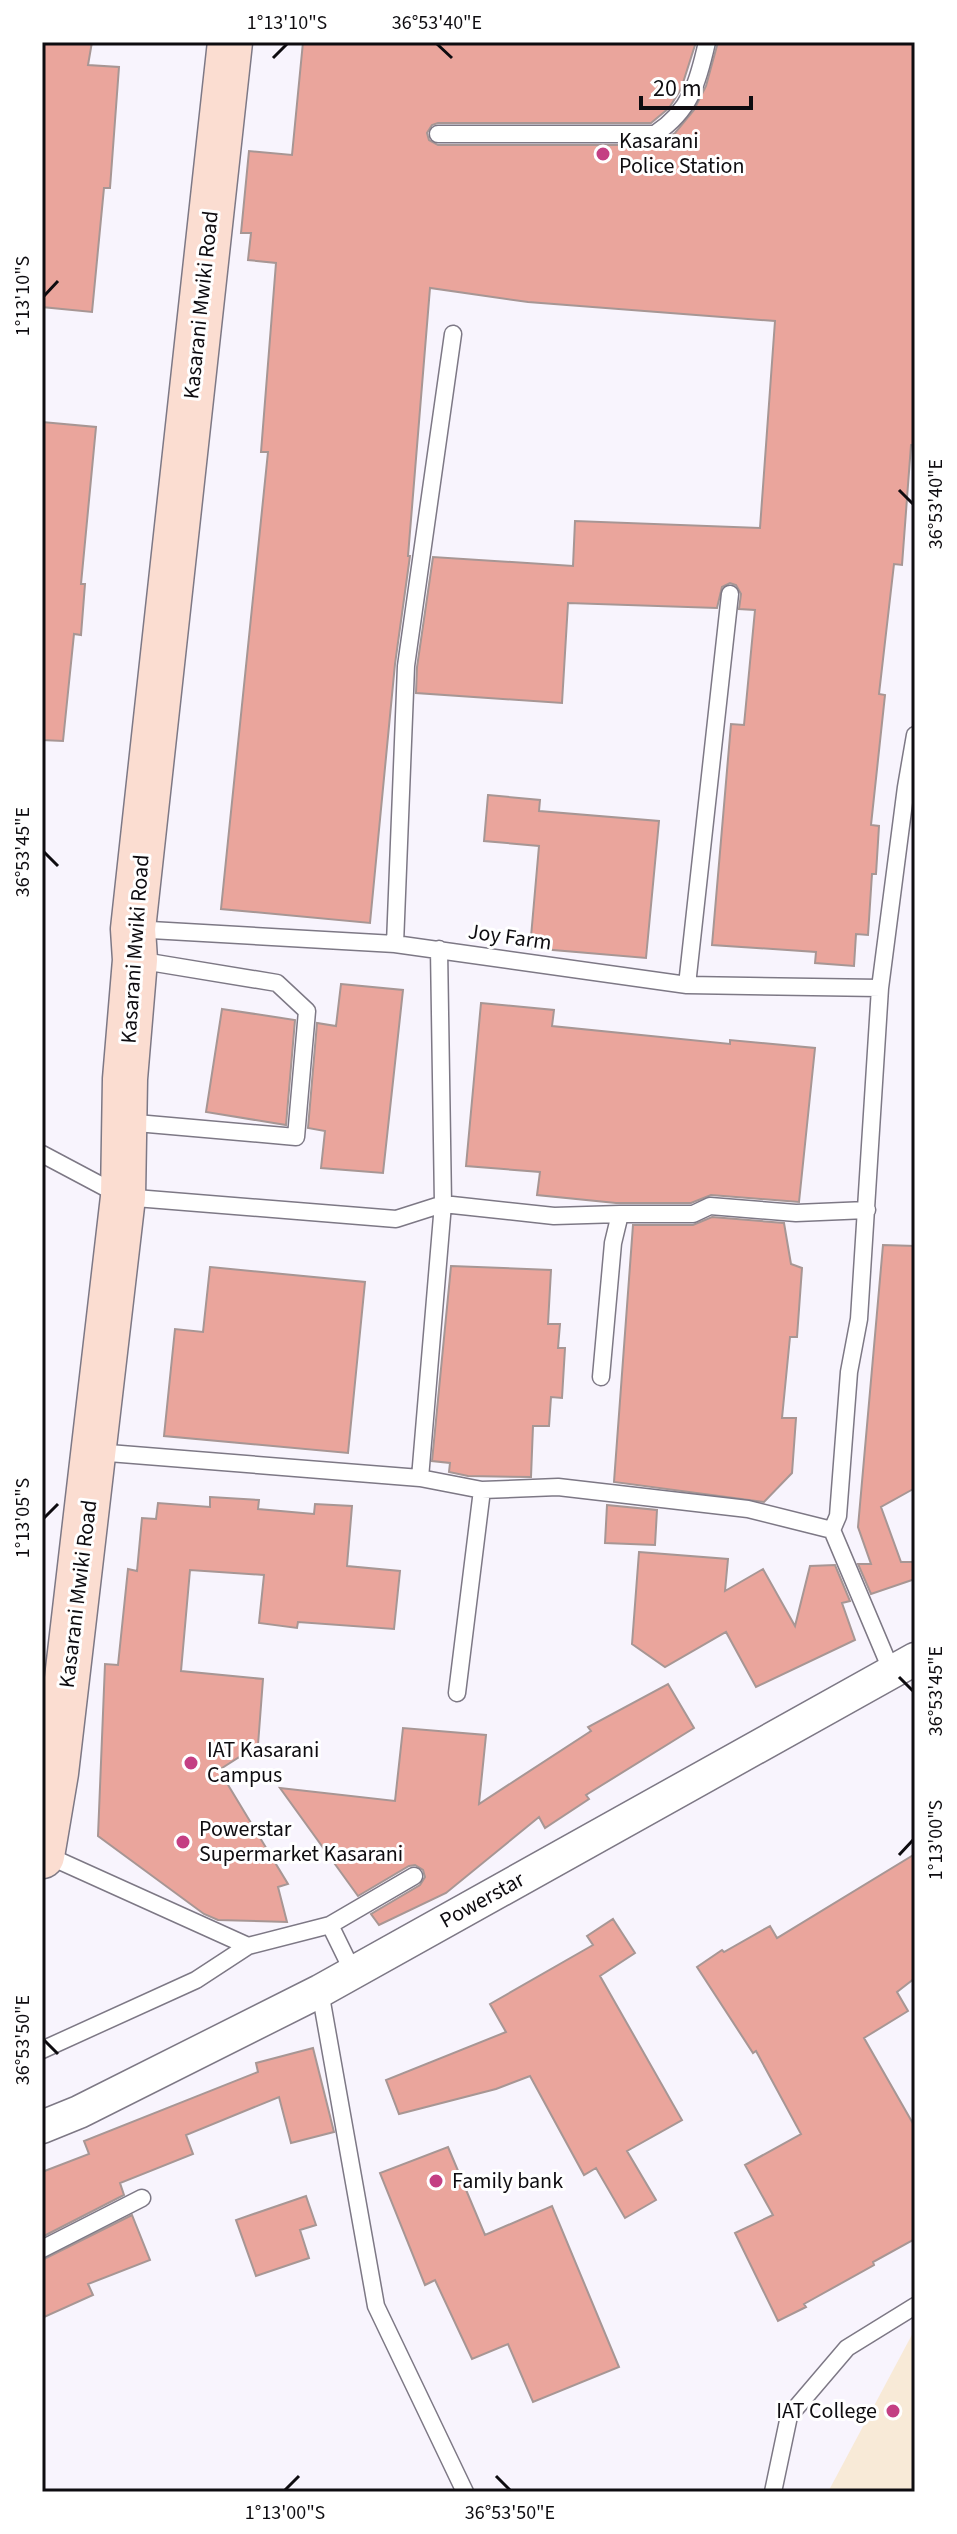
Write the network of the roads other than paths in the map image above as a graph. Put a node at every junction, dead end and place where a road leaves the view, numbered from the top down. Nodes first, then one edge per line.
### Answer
1 (230, 42) edge
2 (707, 42) edge
3 (438, 134) dead end
4 (453, 334) dead end
5 (730, 594) dead end
6 (915, 735) edge
7 (395, 944) junction
8 (134, 945) junction
9 (439, 949) junction
10 (687, 985) junction
11 (880, 988) junction
12 (124, 1122) junction
13 (42, 1154) edge
14 (123, 1197) junction
15 (443, 1204) junction
16 (867, 1210) junction
17 (620, 1214) junction
18 (601, 1377) dead end
19 (94, 1452) junction
20 (420, 1478) junction
21 (482, 1490) junction
22 (832, 1530) junction
23 (904, 1665) edge
24 (457, 1693) dead end
25 (49, 1770) edge
26 (42, 1854) edge
27 (414, 1876) dead end
28 (330, 1925) junction
29 (248, 1946) junction
30 (353, 1972) junction
31 (320, 1991) junction
32 (42, 2050) edge
33 (42, 2127) edge
34 (142, 2198) dead end
35 (42, 2249) edge
36 (915, 2306) edge
37 (465, 2492) edge
38 (773, 2492) edge

1 - 8 main road, Kasarani Mwiki Road
2 - 3 lane
4 - 7 lane
5 - 10 lane
6 - 11 lane
7 - 8 lane, Joy Farm
7 - 9 lane, Joy Farm
8 - 12 main road, Kasarani Mwiki Road
8 - 12 lane
9 - 10 lane, Joy Farm
9 - 15 lane
10 - 11 lane, Joy Farm
11 - 16 lane
12 - 14 main road, Kasarani Mwiki Road
13 - 14 lane
14 - 15 lane
14 - 19 main road, Kasarani Mwiki Road
15 - 17 lane
15 - 20 lane
16 - 17 lane
16 - 22 lane
17 - 18 lane
19 - 20 lane
19 - 25 main road, Kasarani Mwiki Road
20 - 21 lane
21 - 22 lane
21 - 24 lane
22 - 23 lane
23 - 30 street, Powerstar
25 - 26 main road, Kasarani Mwiki Road
26 - 29 lane
27 - 28 lane
28 - 29 lane
28 - 30 lane
29 - 32 lane
30 - 31 street, Powerstar
31 - 33 street, Powerstar
31 - 37 lane
34 - 35 lane
36 - 38 lane

